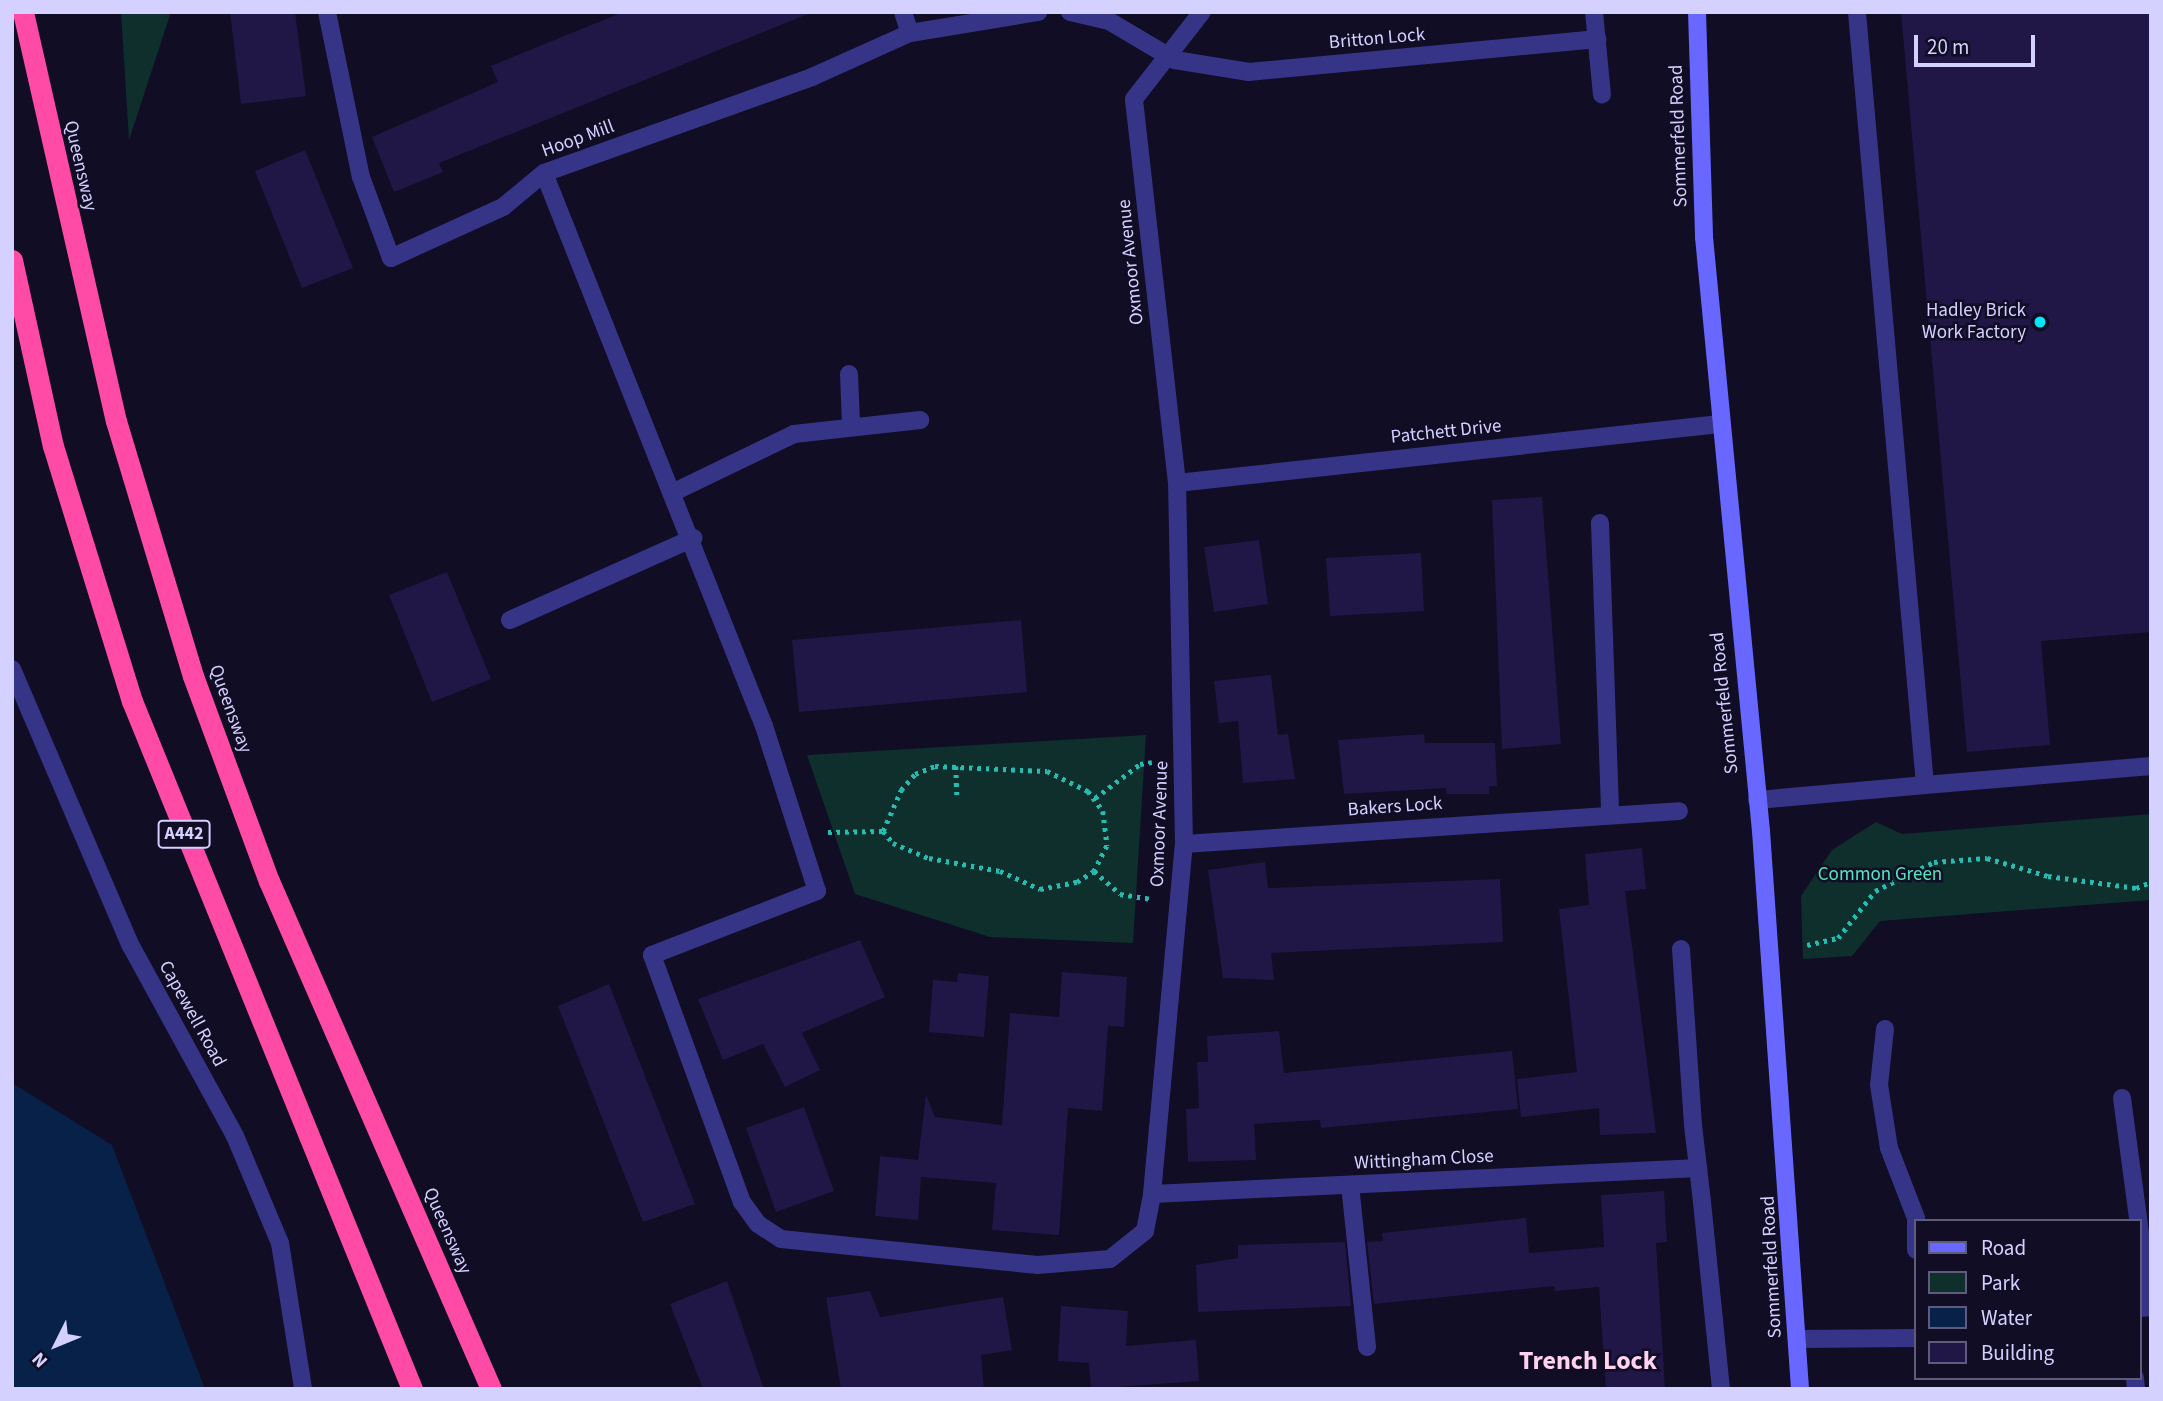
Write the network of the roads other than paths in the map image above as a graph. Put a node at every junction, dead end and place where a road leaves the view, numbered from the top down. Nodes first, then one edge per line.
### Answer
1 (23, 12) edge
2 (30, 12) edge
3 (327, 12) edge
4 (903, 12) edge
5 (1038, 12) edge
6 (1070, 12) edge
7 (1202, 12) edge
8 (1594, 12) edge
9 (1698, 12) edge
10 (1857, 12) edge
11 (910, 33) junction
12 (1597, 39) junction
13 (32, 52) junction
14 (1164, 55) junction
15 (1602, 95) dead end
16 (544, 173) junction
17 (12, 260) edge
18 (849, 374) dead end
19 (920, 420) dead end
20 (851, 424) junction
21 (1720, 424) junction
22 (1177, 483) junction
23 (674, 492) junction
24 (1600, 523) dead end
25 (693, 538) junction
26 (510, 620) dead end
27 (12, 669) edge
28 (2151, 766) edge
29 (1925, 786) junction
30 (1757, 800) junction
31 (1610, 811) junction
32 (1679, 811) dead end
33 (1184, 844) junction
34 (1681, 949) dead end
35 (1885, 1029) dead end
36 (2122, 1098) dead end
37 (1698, 1168) junction
38 (1350, 1185) junction
39 (1152, 1194) junction
40 (1916, 1219) edge
41 (2138, 1219) edge
42 (2142, 1247) edge
43 (2150, 1307) edge
44 (1914, 1338) edge
45 (1797, 1339) junction
46 (1367, 1347) dead end
47 (303, 1389) edge
48 (412, 1389) edge
49 (491, 1389) edge
50 (1721, 1389) edge
51 (1800, 1389) edge

1 - 13 highway, Queensway
2 - 13 highway
3 - 16 street, Hoop Mill
4 - 11 street
5 - 11 street, Hoop Mill
6 - 14 street
7 - 14 street, Oxmoor Avenue
8 - 12 street
9 - 21 street, Sommerfeld Road
10 - 29 street
11 - 16 street, Hoop Mill
12 - 14 street, Britton Lock
12 - 15 street
13 - 49 highway, Queensway
14 - 22 street, Oxmoor Avenue
16 - 23 street
17 - 48 highway, A442
18 - 20 street
19 - 20 street
20 - 23 street
21 - 22 street, Patchett Drive
21 - 30 street, Sommerfeld Road
22 - 33 street, Oxmoor Avenue
23 - 25 street
24 - 31 street
25 - 26 street
25 - 39 street, Oxmoor Avenue
27 - 47 street, Capewell Road
28 - 29 street
29 - 30 street
30 - 45 street, Sommerfeld Road
31 - 32 street, Bakers Lock
31 - 33 street, Bakers Lock
33 - 39 street, Oxmoor Avenue
34 - 37 street
35 - 40 street
36 - 41 street
37 - 38 street, Wittingham Close
37 - 50 street
38 - 39 street, Wittingham Close
38 - 46 street
42 - 43 street
44 - 45 street
45 - 51 street, Sommerfeld Road

